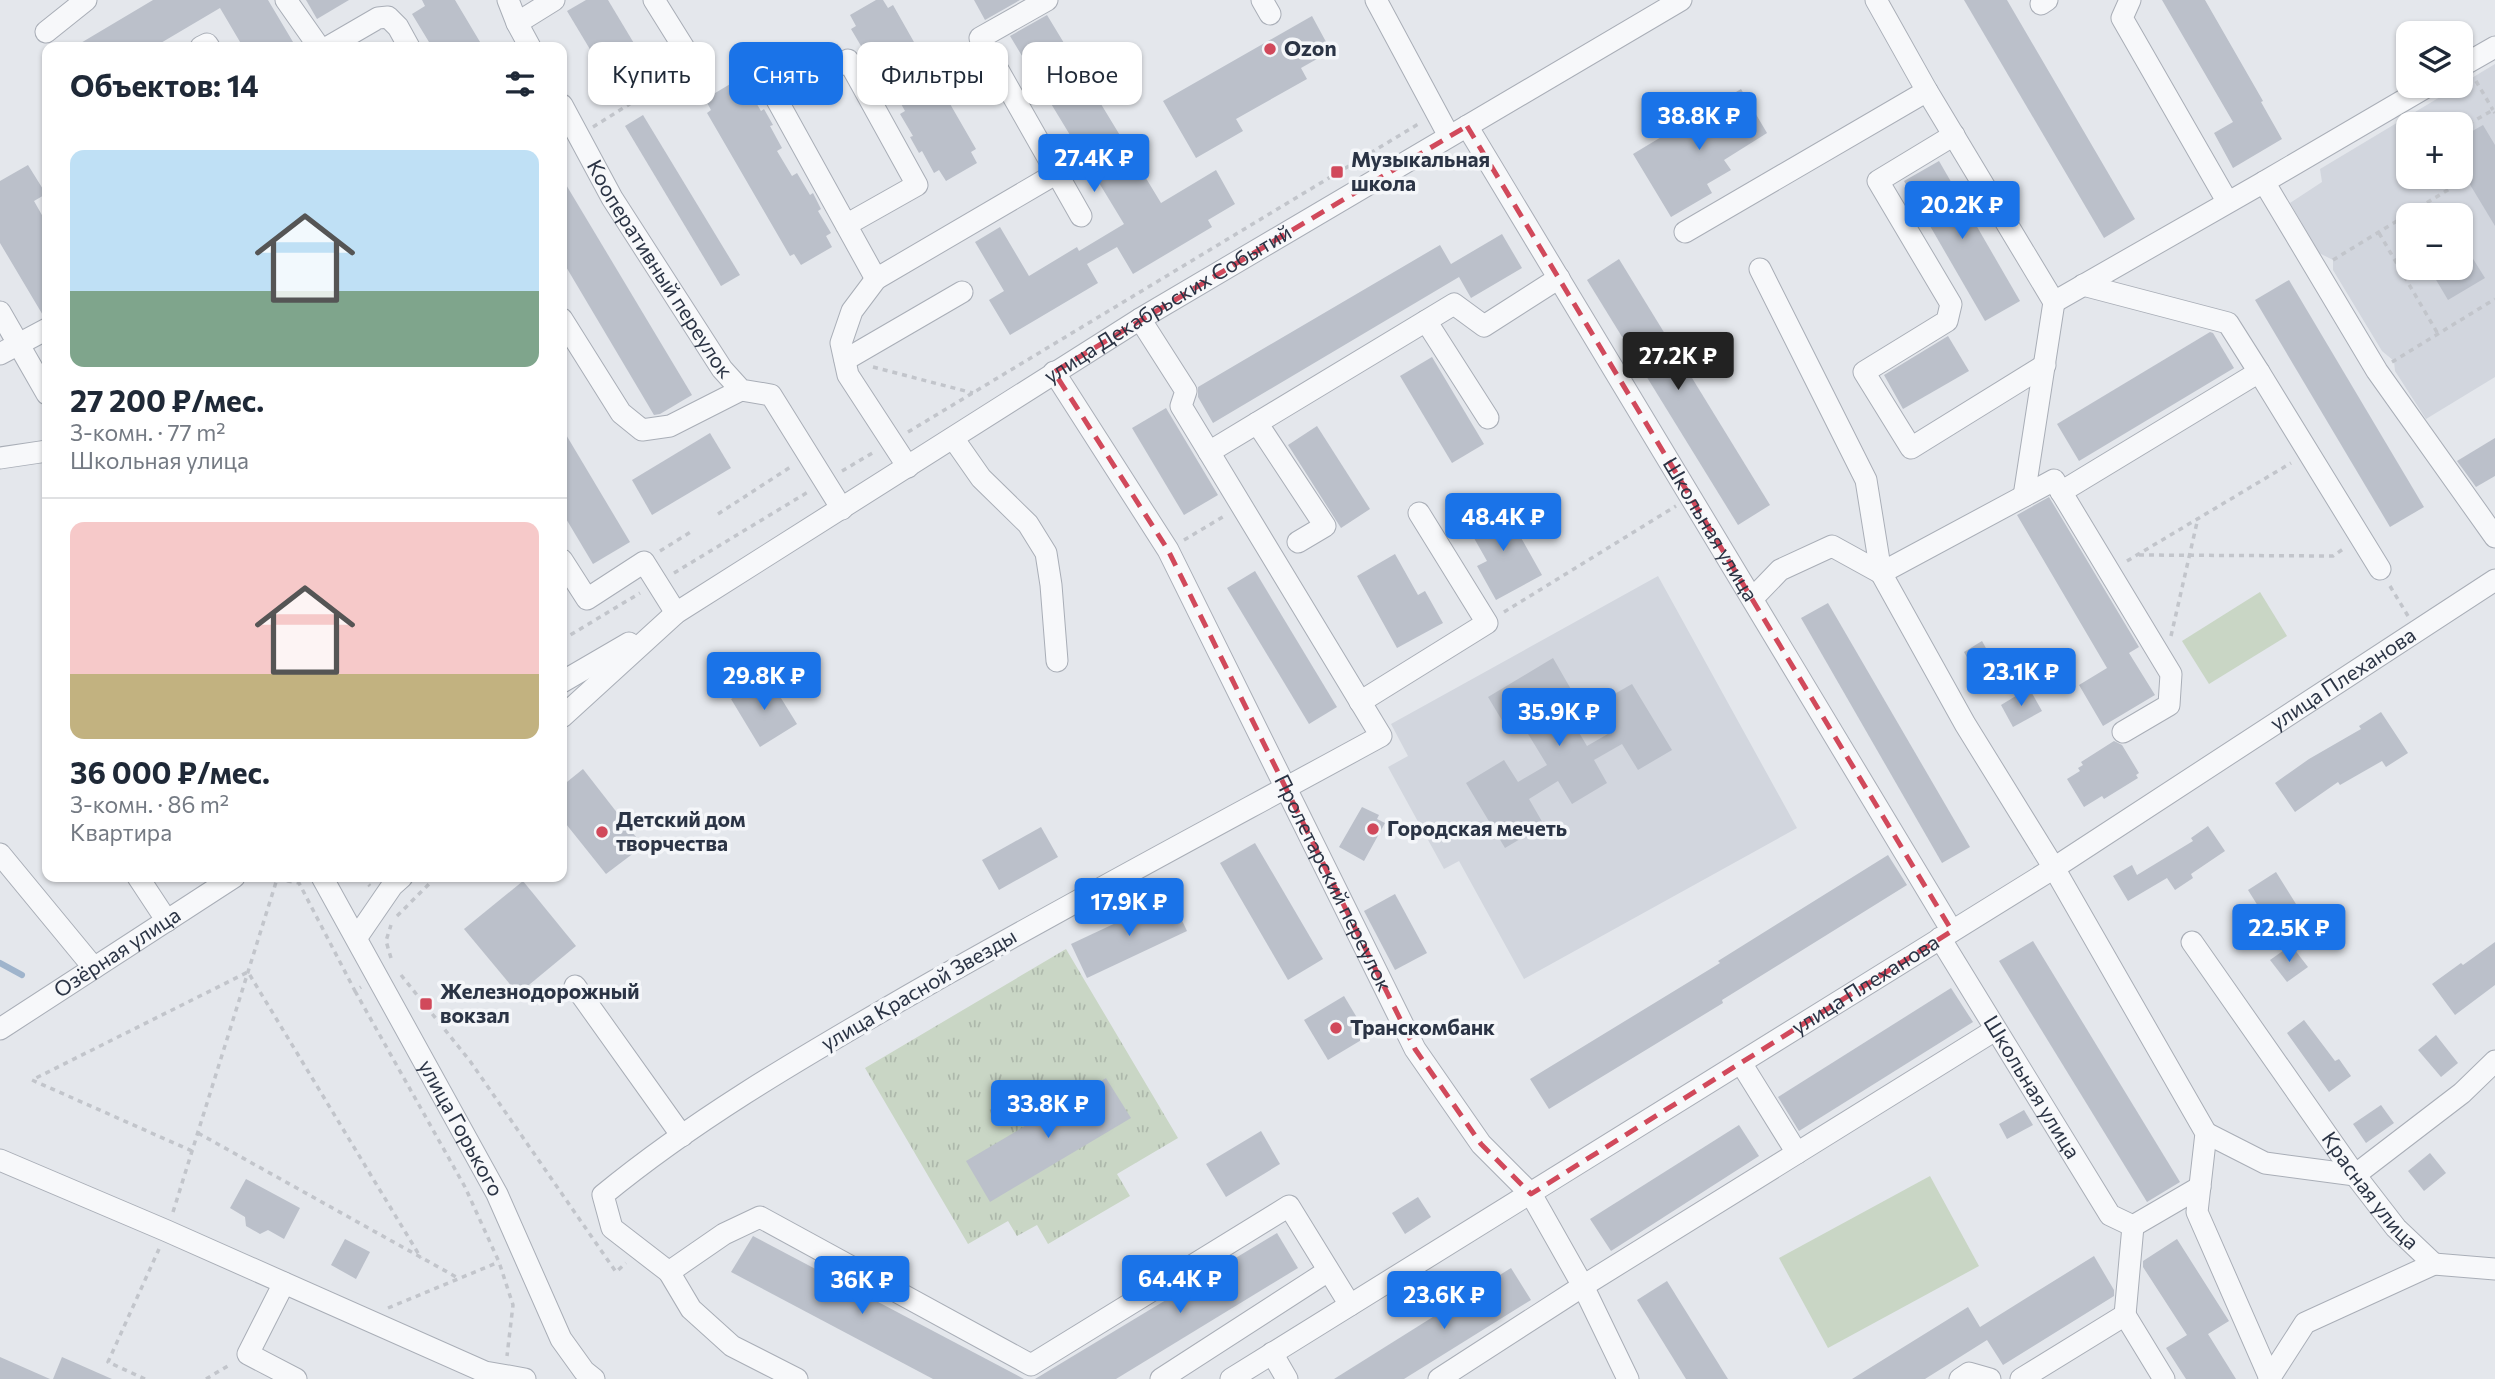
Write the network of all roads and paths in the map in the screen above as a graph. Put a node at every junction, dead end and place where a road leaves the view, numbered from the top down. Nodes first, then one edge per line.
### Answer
1 (86, 0) edge
2 (286, 0) edge
3 (508, 0) edge
4 (554, 0) edge
5 (1047, 0) edge
6 (1376, 0) edge
7 (1681, 0) edge
8 (1876, 0) edge
9 (2130, 0) edge
10 (664, 4) edge
11 (517, 23) junction
12 (46, 32) dead end
13 (315, 42) edge
14 (337, 42) edge
15 (406, 42) edge
16 (527, 42) edge
17 (683, 42) edge
18 (2495, 47) edge
19 (2473, 59) edge
20 (2473, 80) edge
21 (1927, 91) junction
22 (2408, 98) edge
23 (628, 105) edge
24 (2494, 111) edge
25 (1437, 113) junction
26 (567, 115) edge
27 (2473, 122) edge
28 (1458, 131) junction
29 (1954, 135) junction
30 (578, 136) junction
31 (1057, 173) junction
32 (2264, 182) junction
33 (2449, 189) edge
34 (2227, 201) junction
35 (1082, 216) dead end
36 (846, 225) junction
37 (1685, 232) dead end
38 (2378, 232) junction
39 (1760, 269) dead end
40 (2317, 270) junction
41 (1559, 278) junction
42 (876, 279) junction
43 (2083, 285) junction
44 (962, 292) dead end
45 (2495, 299) edge
46 (2054, 302) junction
47 (0, 312) edge
48 (1139, 320) junction
49 (1426, 321) junction
50 (42, 332) edge
51 (2438, 334) junction
52 (567, 335) edge
53 (9, 350) edge
54 (845, 360) junction
55 (2045, 365) junction
56 (2377, 371) junction
57 (1054, 372) junction
58 (2259, 372) junction
59 (42, 388) edge
60 (741, 390) junction
61 (973, 393) junction
62 (1488, 418) dead end
63 (1257, 424) junction
64 (953, 438) junction
65 (891, 442) junction
66 (42, 452) edge
67 (1209, 452) junction
68 (2308, 453) junction
69 (809, 456) junction
70 (0, 458) edge
71 (908, 467) junction
72 (825, 482) junction
73 (2061, 492) junction
74 (1691, 496) junction
75 (2024, 496) junction
76 (1241, 506) junction
77 (842, 509) junction
78 (1419, 513) dead end
79 (718, 514) dead end
80 (2198, 519) junction
81 (694, 530) dead end
82 (2495, 537) edge
83 (2360, 538) junction
84 (1298, 542) dead end
85 (1168, 550) junction
86 (2137, 555) junction
87 (2190, 555) junction
88 (644, 562) junction
89 (567, 568) edge
90 (2380, 569) joint
91 (2109, 571) junction
92 (1881, 573) junction
93 (2495, 579) edge
94 (657, 583) junction
95 (1753, 598) junction
96 (670, 617) junction
97 (2409, 618) dead end
98 (1487, 623) junction
99 (567, 637) edge
100 (1056, 661) dead end
101 (2165, 663) junction
102 (567, 679) edge
103 (1360, 702) junction
104 (567, 712) edge
105 (2123, 732) dead end
106 (1287, 788) junction
107 (0, 854) edge
108 (2054, 868) junction
109 (141, 882) edge
110 (226, 882) edge
111 (275, 882) edge
112 (294, 882) edge
113 (325, 882) edge
114 (396, 882) edge
115 (431, 882) edge
116 (167, 921) junction
117 (1946, 935) junction
118 (357, 937) junction
119 (2192, 942) dead end
120 (93, 968) junction
121 (248, 972) junction
122 (379, 976) junction
123 (575, 986) dead end
124 (355, 991) junction
125 (0, 1029) edge
126 (1995, 1030) junction
127 (2495, 1061) edge
128 (1741, 1063) junction
129 (198, 1133) junction
130 (2206, 1133) junction
131 (682, 1136) junction
132 (192, 1151) junction
133 (1797, 1153) junction
134 (0, 1160) edge
135 (2355, 1175) junction
136 (2200, 1187) junction
137 (1531, 1194) junction
138 (2133, 1226) junction
139 (167, 1231) junction
140 (641, 1250) junction
141 (421, 1258) junction
142 (499, 1262) junction
143 (2434, 1264) junction
144 (2495, 1269) edge
145 (1328, 1270) junction
146 (669, 1272) junction
147 (458, 1278) junction
148 (284, 1283) junction
149 (1583, 1286) junction
150 (1350, 1305) junction
151 (2125, 1315) junction
152 (362, 1318) junction
153 (1272, 1353) junction
154 (247, 1354) junction
155 (515, 1377) edge
156 (2269, 1377) edge
157 (145, 1379) edge
158 (206, 1379) edge
159 (296, 1379) edge
160 (594, 1379) edge
161 (797, 1379) edge
162 (1161, 1379) edge
163 (1231, 1379) edge
164 (1287, 1379) edge
165 (1438, 1379) edge
166 (1628, 1379) edge
167 (1960, 1379) edge
168 (1990, 1379) edge
169 (2021, 1379) edge
170 (2164, 1379) edge

1 - 12 street
2 - 13 street
3 - 11 street
4 - 11 street
5 - 31 street
6 - 25 street, Школьная улица
7 - 28 street, улица Декабрьских Событий
8 - 21 street
9 - 34 street
10 - 17 street
11 - 16 street
14 - 15 street
18 - 19 street
20 - 24 path
21 - 29 street
21 - 37 street
22 - 32 street
23 - 30 path
24 - 27 path
25 - 28 street, Школьная улица
25 - 61 path
26 - 30 street, Кооперативный переулок
28 - 41 street, Школьная улица
28 - 48 street, улица Декабрьских Событий
29 - 46 street
29 - 55 street
30 - 60 street, Кооперативный переулок
31 - 35 street
31 - 42 street
32 - 34 street
32 - 40 street
33 - 38 path
34 - 43 street
36 - 36 street
36 - 42 street
38 - 40 path
38 - 51 path
39 - 92 street
40 - 56 street
41 - 49 street
41 - 74 street, Школьная улица
42 - 54 street
43 - 46 street
43 - 58 street
44 - 54 street
45 - 51 path
46 - 55 street
47 - 53 street
48 - 57 street, улица Декабрьских Событий
48 - 67 street
49 - 62 street
49 - 63 street
50 - 53 street
51 - 56 path
52 - 60 street, Кооперативный переулок
53 - 59 street
54 - 61 path
54 - 65 street
55 - 75 street
56 - 82 street
57 - 64 street, улица Декабрьских Событий
57 - 85 street, Пролетарский переулок
58 - 68 street
58 - 73 street
60 - 69 street, Кооперативный переулок
61 - 65 path
63 - 67 street
63 - 84 street
64 - 71 street, улица Декабрьских Событий
64 - 100 street
65 - 71 street
65 - 72 path
66 - 70 street
67 - 76 street
68 - 80 path
68 - 83 street
69 - 72 street, Кооперативный переулок
69 - 79 path
71 - 77 street, улица Декабрьских Событий
72 - 77 street, Кооперативный переулок
72 - 94 path
73 - 75 street
73 - 91 street
74 - 95 street, Школьная улица
74 - 98 path
75 - 92 street
76 - 85 path
76 - 103 street
77 - 96 street, улица Декабрьских Событий
78 - 98 street
80 - 86 path
80 - 87 path
81 - 88 path
83 - 87 path
83 - 90 street
85 - 106 street, Пролетарский переулок
86 - 87 path
86 - 91 path
87 - 101 path
88 - 89 street
88 - 94 street
90 - 97 path
91 - 101 street
92 - 95 street
92 - 108 street
93 - 108 street, улица Плеханова
94 - 96 street
94 - 99 path
95 - 117 street, Школьная улица
96 - 102 street, улица Декабрьских Событий
96 - 104 street, улица Декабрьских Событий
98 - 103 street
101 - 105 street
103 - 106 street, улица Красной Звезды
106 - 131 street, улица Красной Звезды
106 - 137 street, Пролетарский переулок
107 - 120 street
108 - 117 street, улица Плеханова
108 - 130 street
109 - 116 street
110 - 116 street, Озёрная улица
111 - 121 path
112 - 124 path
113 - 118 street, улица Горького
114 - 118 street
115 - 140 path
116 - 120 street, Озёрная улица
117 - 126 street, Школьная улица
117 - 128 street, улица Плеханова
118 - 122 street, улица Горького
119 - 135 street, Красная улица
120 - 125 street, Озёрная улица
121 - 129 path
121 - 132 path
121 - 141 path
122 - 124 path
122 - 160 street, улица Горького
123 - 131 street
124 - 142 path
126 - 133 street
126 - 138 street, Школьная улица
127 - 135 street
128 - 133 street
128 - 137 street, улица Плеханова
129 - 132 path
129 - 141 path
130 - 135 street
130 - 136 street
131 - 140 street, улица Красной Звезды
132 - 139 path
133 - 149 street
134 - 139 street
135 - 143 street, Красная улица
136 - 138 street
136 - 156 street
137 - 149 street, Пролетарский переулок
137 - 150 street, улица Плеханова
138 - 151 street
139 - 148 street
139 - 157 path
140 - 146 street
141 - 147 path
142 - 147 path
142 - 155 path
143 - 144 street
143 - 156 street, Красная улица
145 - 146 street
145 - 150 street
145 - 162 street
146 - 161 street
147 - 152 path
148 - 152 street
148 - 154 street
149 - 165 street
149 - 166 street, Пролетарский переулок
150 - 153 street, улица Плеханова
151 - 169 street
151 - 170 street
152 - 155 street
153 - 163 street, улица Плеханова
153 - 164 street
154 - 158 path
154 - 159 street
167 - 168 street

